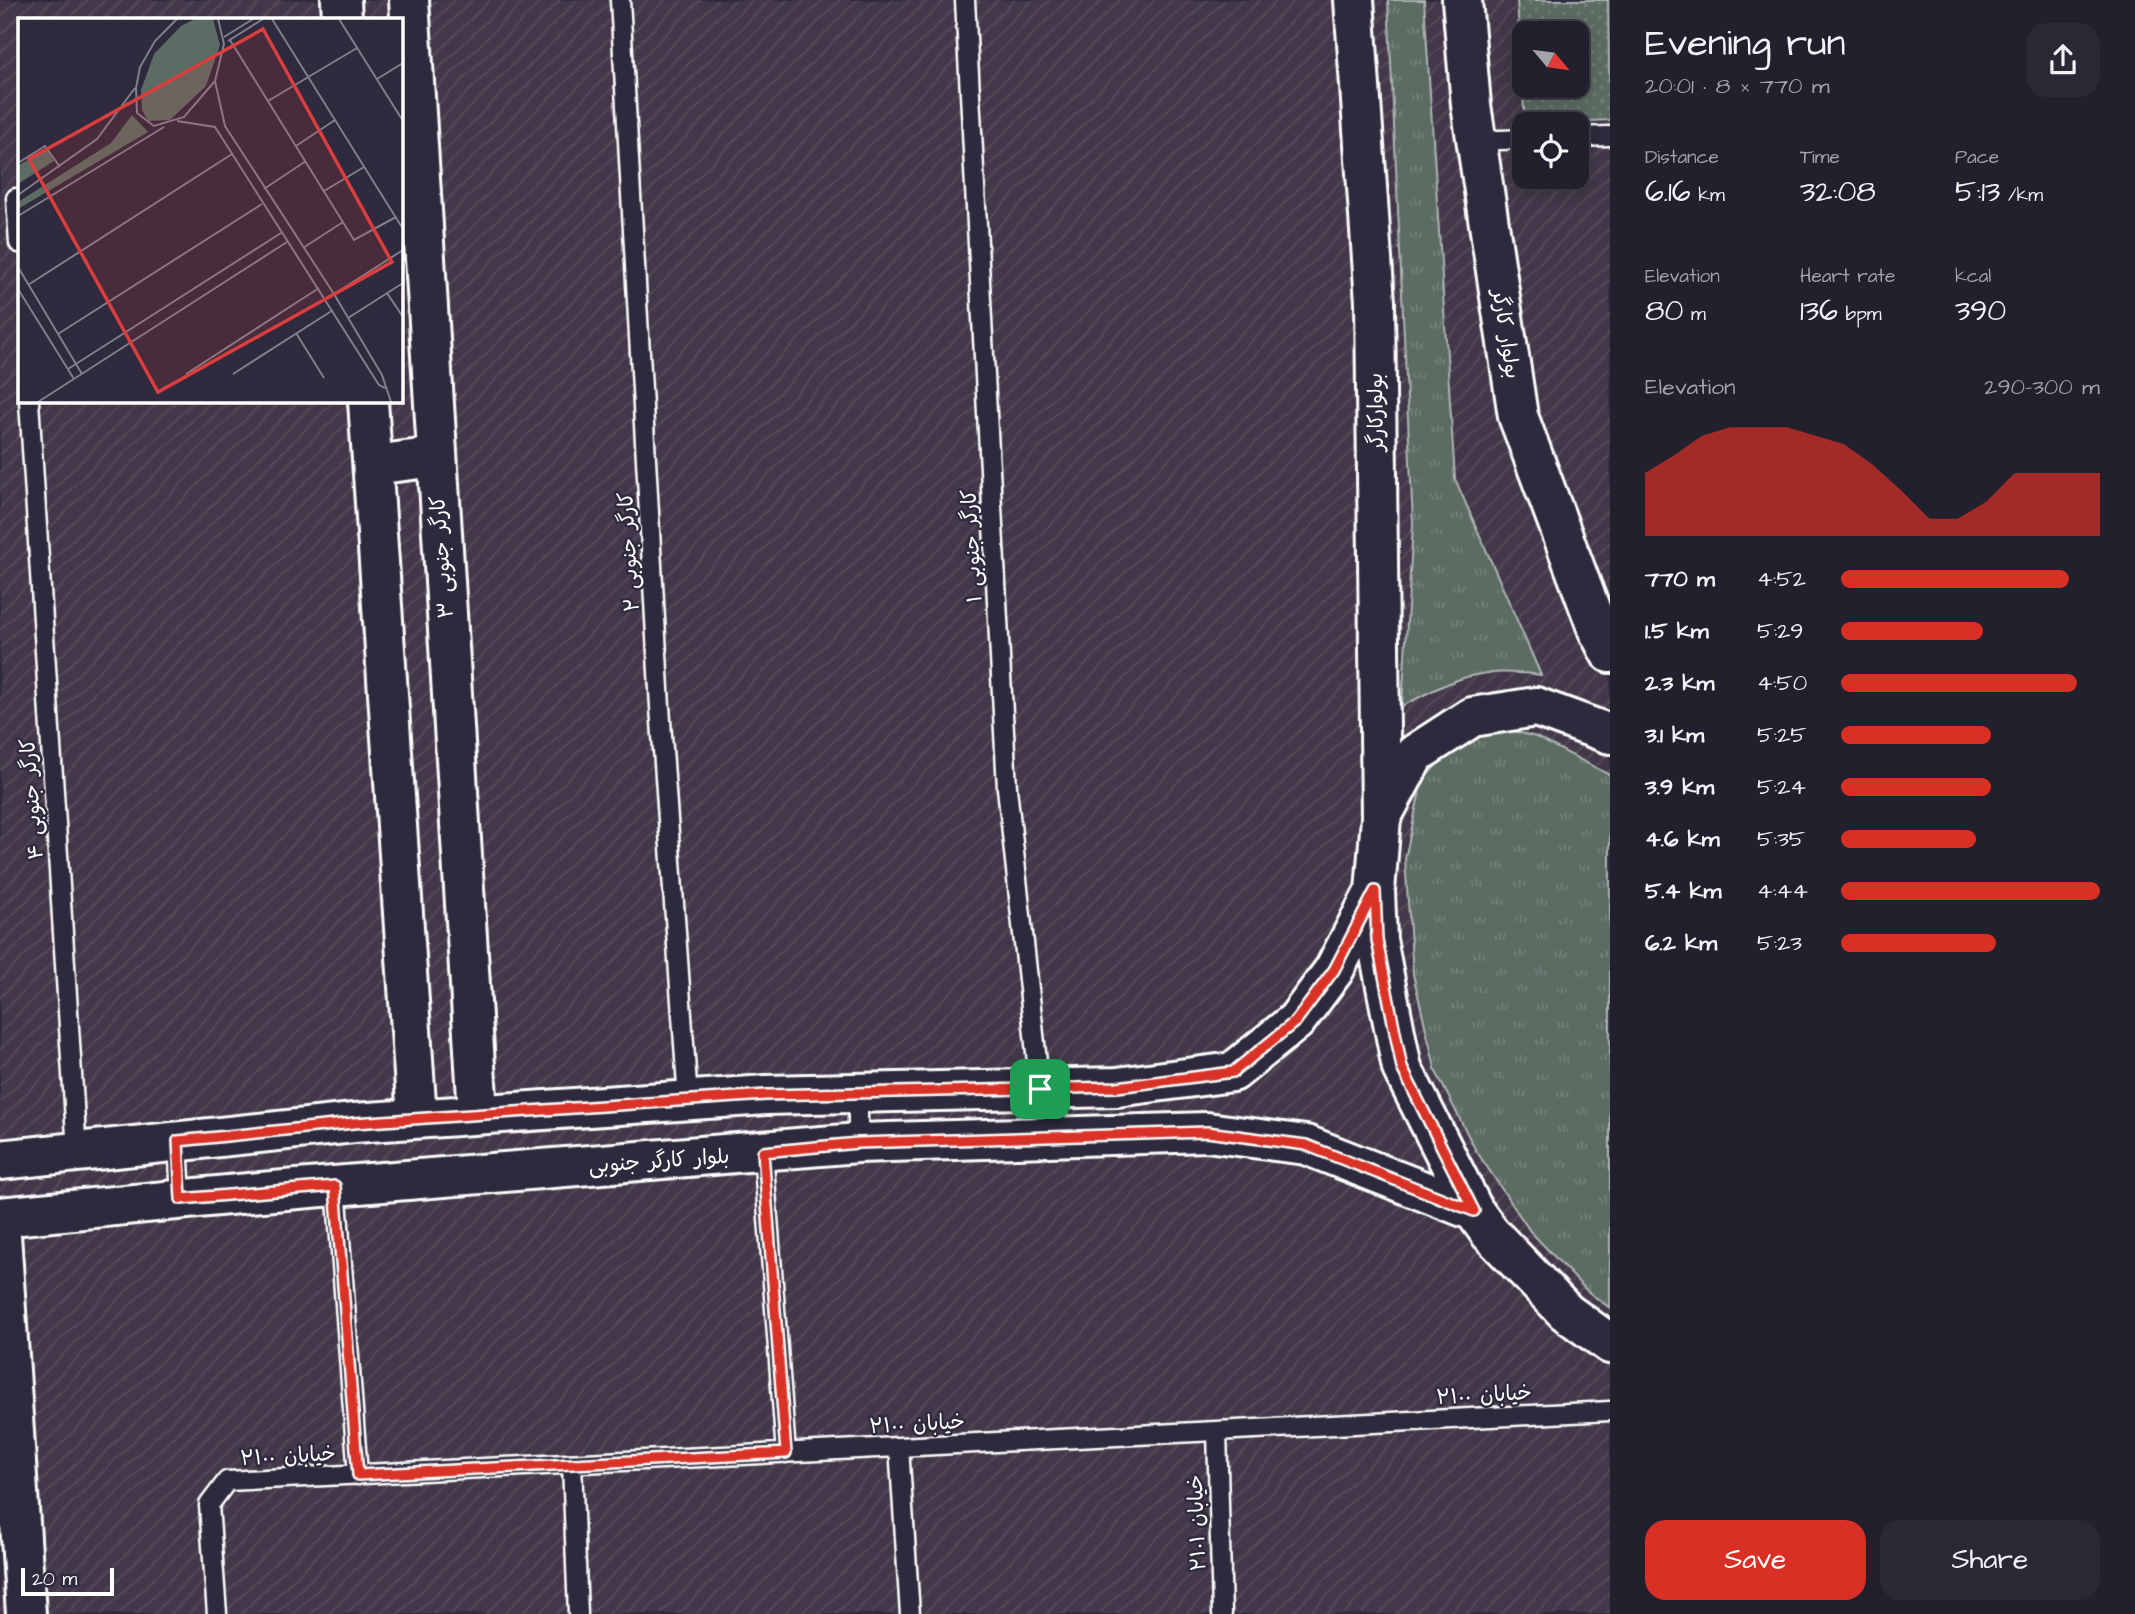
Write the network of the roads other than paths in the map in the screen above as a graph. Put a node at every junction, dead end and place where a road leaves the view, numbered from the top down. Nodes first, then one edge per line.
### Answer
1 (341, 0) edge
2 (410, 0) edge
3 (620, 0) edge
4 (965, 0) edge
5 (1354, 0) edge
6 (1462, 0) edge
7 (342, 18) edge
8 (1610, 136) edge
9 (1589, 137) edge
10 (1512, 140) edge
11 (1477, 141) junction
12 (16, 198) dead end
13 (18, 228) edge
14 (29, 402) edge
15 (368, 402) edge
16 (436, 457) junction
17 (373, 465) junction
18 (1610, 653) edge
19 (1610, 734) edge
20 (1381, 825) junction
21 (1375, 891) junction
22 (1040, 1089) junction
23 (858, 1093) junction
24 (688, 1100) junction
25 (478, 1114) junction
26 (417, 1118) junction
27 (178, 1141) junction
28 (858, 1143) junction
29 (77, 1152) junction
30 (763, 1152) junction
31 (0, 1160) edge
32 (335, 1186) junction
33 (181, 1199) junction
34 (1474, 1211) junction
35 (0, 1218) edge
36 (1610, 1344) edge
37 (1610, 1411) edge
38 (1217, 1431) junction
39 (899, 1447) junction
40 (786, 1453) junction
41 (572, 1464) junction
42 (358, 1475) junction
43 (26, 1614) edge
44 (217, 1614) edge
45 (578, 1614) edge
46 (910, 1614) edge
47 (1222, 1614) edge

1 - 7 street
2 - 16 street, کارگر جنوبی ۳
3 - 24 lane, کارگر جنوبی ۲
4 - 22 lane, کارگر جنوبی ۱
5 - 20 street, بولوارکارگر
6 - 11 street, بولوار کارگر
8 - 9 lane
10 - 11 lane
11 - 18 street, بولوار کارگر
12 - 13 lane
14 - 29 lane, کارگر جنوبی ۴
15 - 17 street
16 - 17 street
16 - 25 street, کارگر جنوبی ۳
17 - 26 street
19 - 20 street
20 - 21 street
21 - 22 street
21 - 34 street
22 - 23 street
23 - 24 street
23 - 28 lane
24 - 25 street
25 - 26 street
26 - 27 street
27 - 29 street
27 - 33 lane
28 - 30 street, بلوار کارگر جنوبی
28 - 34 street, بلوار کارگر جنوبی
29 - 31 street
30 - 32 street, بلوار کارگر جنوبی
30 - 40 lane
32 - 33 street, بلوار کارگر جنوبی
32 - 42 lane
33 - 35 street, بلوار کارگر جنوبی
34 - 36 street
35 - 43 street
37 - 38 lane, خیابان ۲۱۰۰
38 - 39 lane, خیابان ۲۱۰۰
38 - 47 lane, خیابان ۲۱۰۱
39 - 40 lane, خیابان ۲۱۰۰
39 - 46 lane
40 - 41 lane, خیابان ۲۱۰۰
41 - 42 lane, خیابان ۲۱۰۰
41 - 45 lane
42 - 44 lane, خیابان ۲۱۰۰

